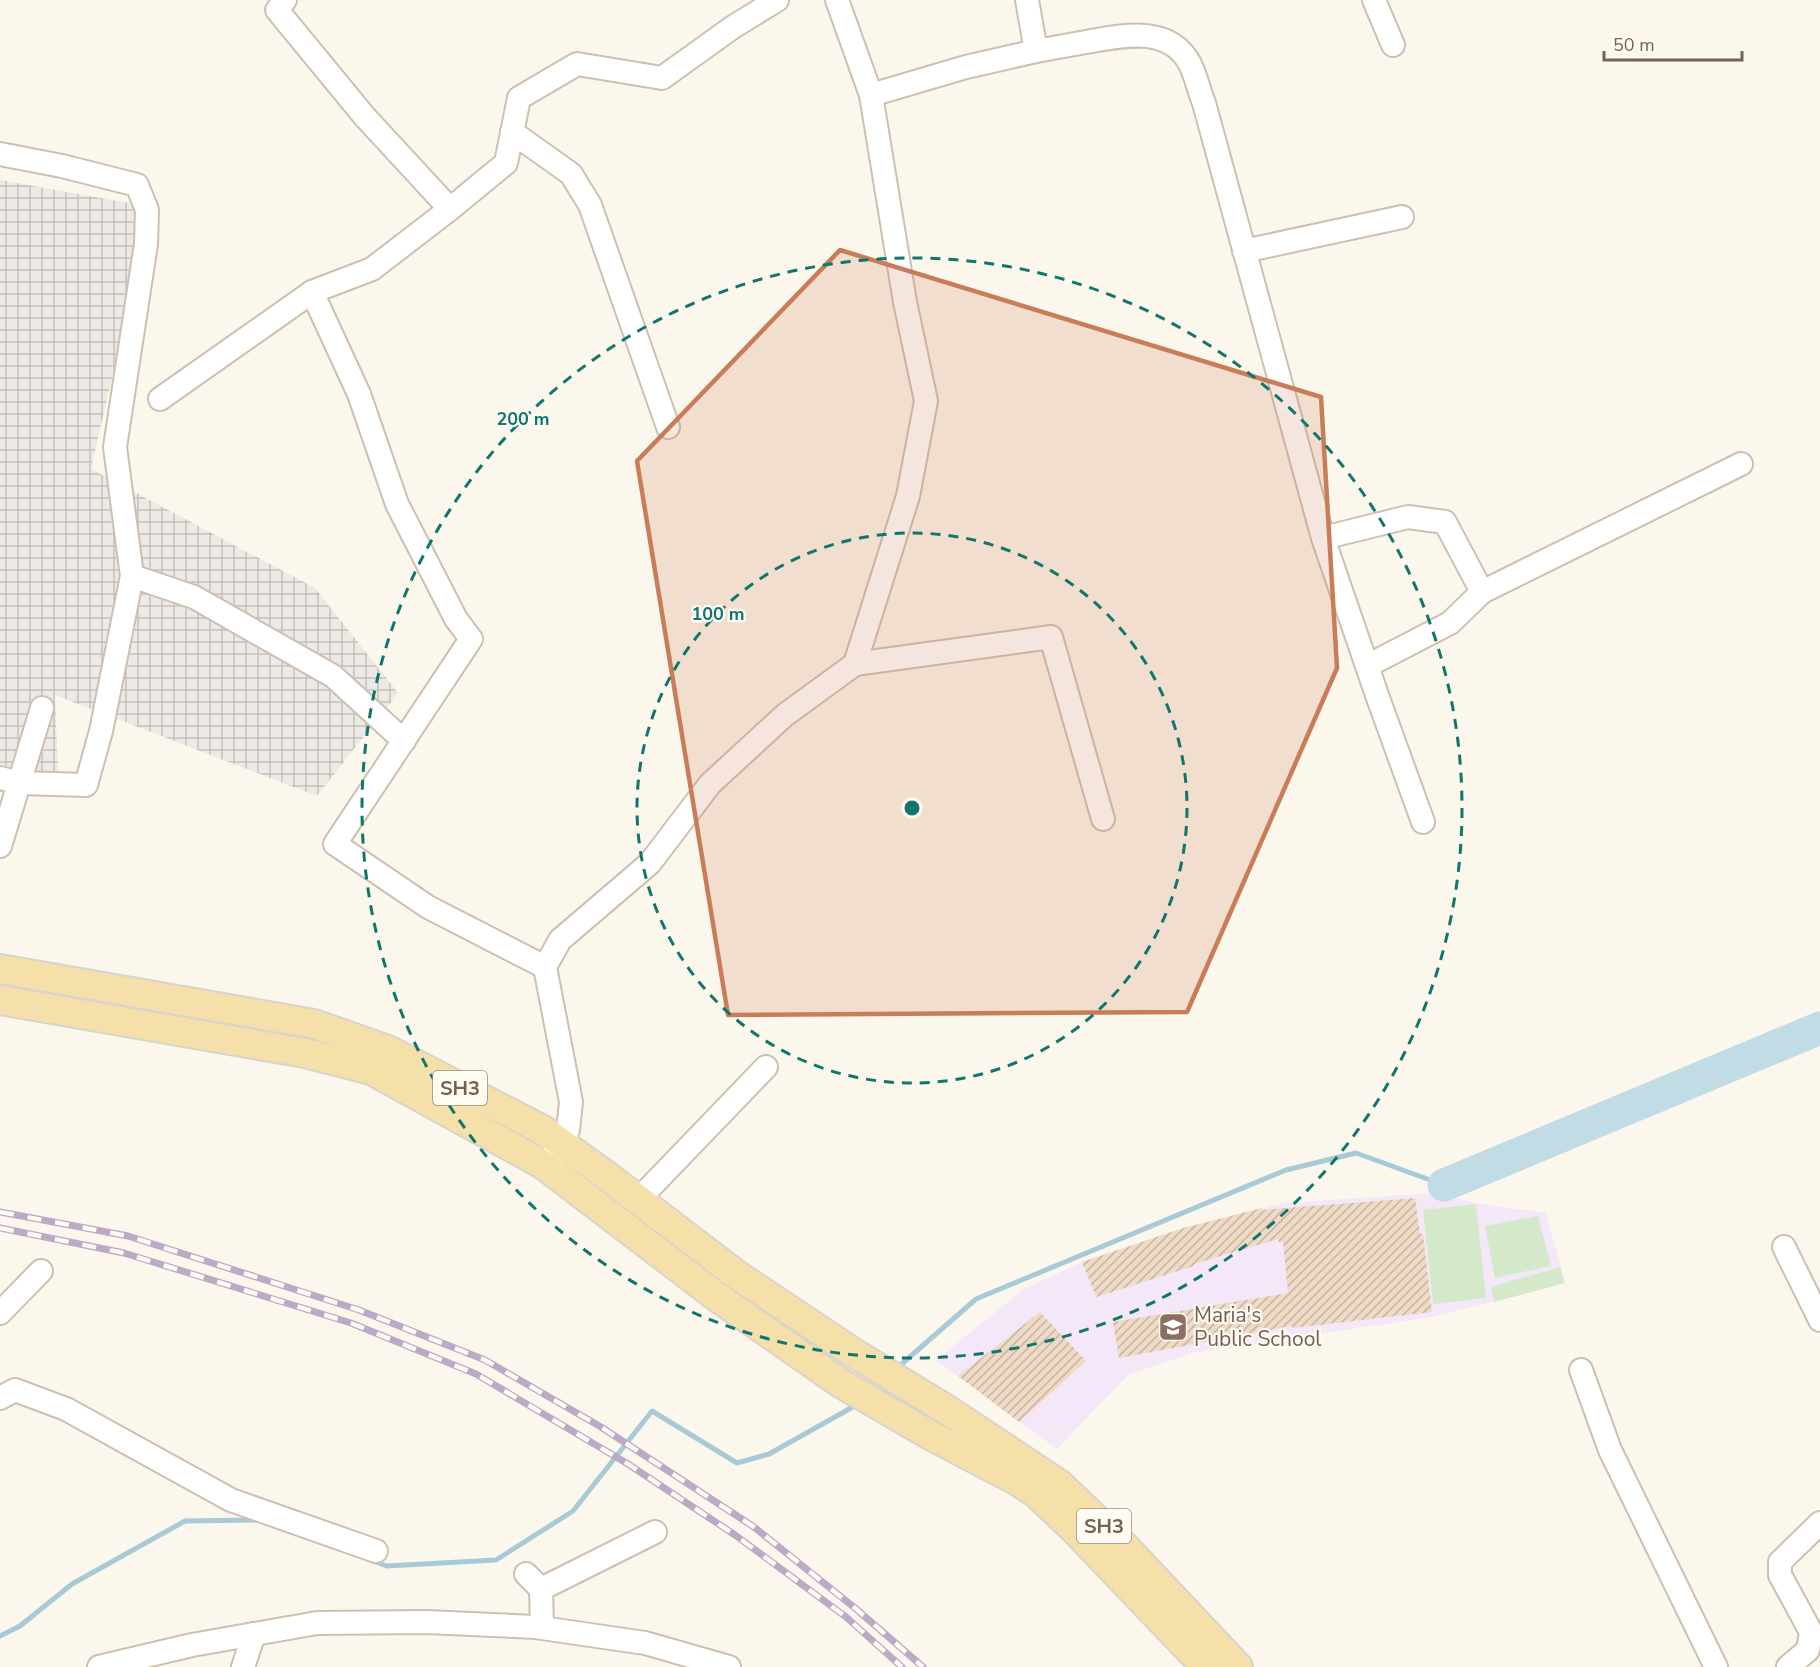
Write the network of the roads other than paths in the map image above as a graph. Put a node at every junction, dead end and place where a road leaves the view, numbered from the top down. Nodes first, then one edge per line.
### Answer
1 (285, 0) edge
2 (777, 0) edge
3 (837, 0) edge
4 (1027, 0) edge
5 (1374, 0) edge
6 (1393, 45) dead end
7 (1036, 51) junction
8 (871, 95) junction
9 (512, 132) junction
10 (0, 154) edge
11 (450, 209) junction
12 (1402, 218) dead end
13 (1244, 251) junction
14 (312, 292) junction
15 (160, 399) dead end
16 (668, 427) dead end
17 (1741, 464) dead end
18 (1323, 538) junction
19 (132, 576) junction
20 (1482, 592) junction
21 (855, 664) junction
22 (1367, 666) junction
23 (42, 708) dead end
24 (404, 741) junction
25 (9, 781) edge
26 (1103, 819) dead end
27 (1423, 822) dead end
28 (0, 846) edge
29 (545, 967) junction
30 (0, 969) edge
31 (0, 1000) edge
32 (766, 1067) dead end
33 (561, 1143) junction
34 (545, 1166) junction
35 (639, 1200) junction
36 (1784, 1247) dead end
37 (41, 1271) dead end
38 (0, 1313) edge
39 (1820, 1320) edge
40 (1581, 1370) dead end
41 (0, 1398) edge
42 (1820, 1523) edge
43 (655, 1532) dead end
44 (376, 1551) dead end
45 (542, 1628) junction
46 (254, 1634) junction
47 (99, 1667) edge
48 (243, 1667) edge
49 (729, 1667) edge
50 (1206, 1667) edge
51 (1238, 1667) edge
52 (1716, 1667) edge
53 (1788, 1667) edge

1 - 11 street
2 - 9 street
3 - 8 street
4 - 7 street
5 - 6 street
7 - 8 street
7 - 13 street
8 - 21 street
9 - 11 street
9 - 16 street
10 - 19 street
11 - 14 street
12 - 13 street
13 - 18 street
14 - 15 street
14 - 24 street
17 - 20 street
18 - 20 street
18 - 22 street
19 - 24 street
19 - 25 street
20 - 22 street
21 - 26 street
21 - 29 street
22 - 27 street
23 - 25 street
24 - 29 street
25 - 28 street
29 - 33 street
30 - 33 main road, SH3
31 - 34 main road, SH3
32 - 35 street
33 - 34 street
33 - 35 main road, SH3
34 - 50 main road, SH3
35 - 51 main road, SH3
36 - 39 street
37 - 38 street
40 - 52 street
41 - 44 street
42 - 53 street
43 - 45 street
45 - 46 street
45 - 49 street
46 - 47 street
46 - 48 street

